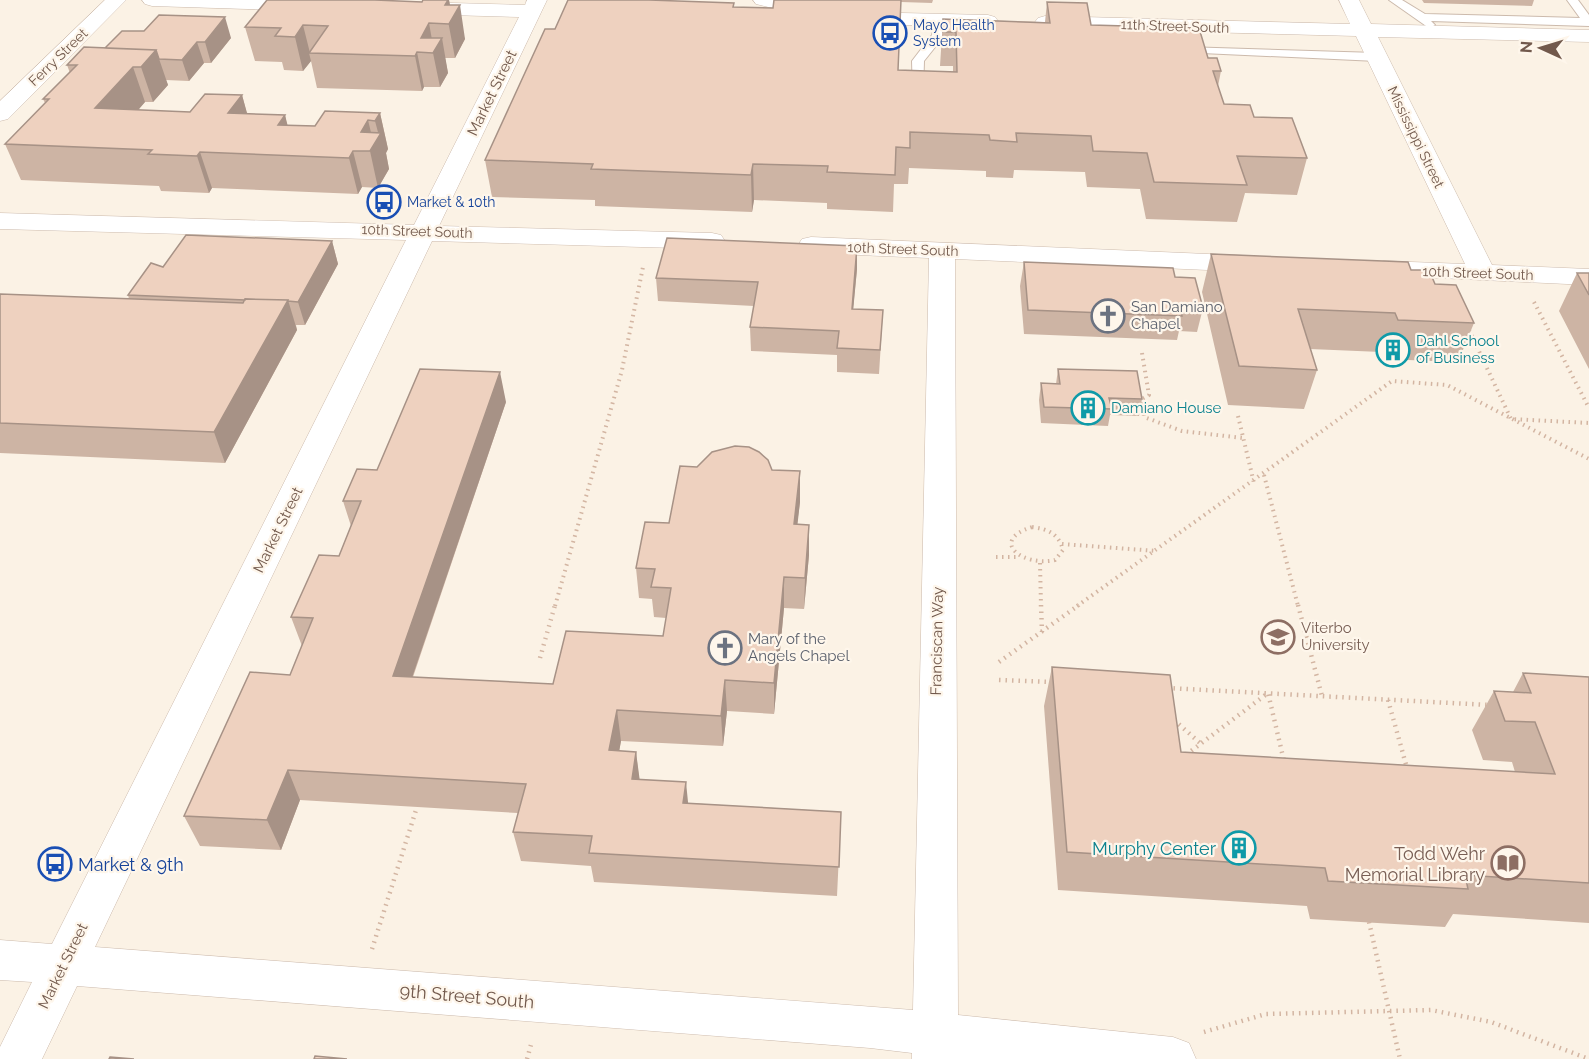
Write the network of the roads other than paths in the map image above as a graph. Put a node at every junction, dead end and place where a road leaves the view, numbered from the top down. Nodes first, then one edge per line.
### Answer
1 (116, 0) edge
2 (152, 0) edge
3 (763, 0) edge
4 (1349, 0) edge
5 (1394, 0) edge
6 (1572, 0) edge
7 (1409, 4) edge
8 (325, 5) edge
9 (535, 6) edge
10 (394, 7) edge
11 (1005, 21) edge
12 (1028, 22) edge
13 (1428, 25) junction
14 (1589, 27) edge
15 (939, 28) junction
16 (1364, 31) junction
17 (952, 40) edge
18 (1175, 50) edge
19 (1377, 57) junction
20 (917, 98) edge
21 (0, 114) edge
22 (0, 221) edge
23 (424, 231) junction
24 (738, 242) edge
25 (786, 244) edge
26 (942, 250) junction
27 (1284, 265) edge
28 (1354, 268) edge
29 (1483, 273) junction
30 (1589, 277) edge
31 (0, 960) edge
32 (64, 964) junction
33 (934, 1046) edge
34 (1187, 1046) edge
35 (18, 1059) edge

1 - 21 street, Ferry Street
2 - 8 street
3 - 15 street
4 - 16 street, Mississippi Street
5 - 7 lane
6 - 14 lane
7 - 13 lane
9 - 10 street
9 - 23 street, Market Street
11 - 15 street
12 - 16 street, 11th Street South
13 - 14 street, 11th Street South
13 - 16 street, 11th Street South
15 - 17 lane
15 - 20 lane
16 - 19 street, Mississippi Street
18 - 19 lane
19 - 29 street, Mississippi Street
22 - 23 street, 10th Street South
23 - 24 street, 10th Street South
23 - 32 street, Market Street
25 - 26 street, 10th Street South
26 - 27 street, 10th Street South
26 - 33 street, Franciscan Way
28 - 29 street, 10th Street South
29 - 30 street, 10th Street South
31 - 32 street, 9th Street South
32 - 33 street, 9th Street South
32 - 35 street, Market Street
33 - 34 street, 9th Street South

